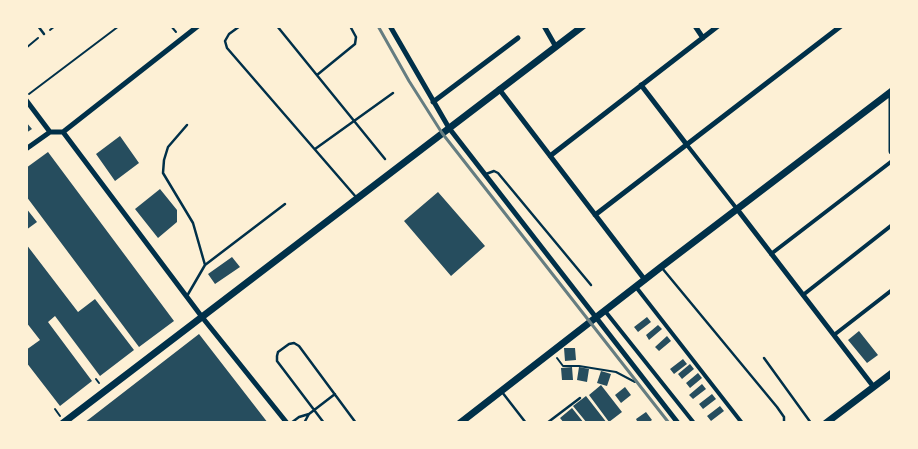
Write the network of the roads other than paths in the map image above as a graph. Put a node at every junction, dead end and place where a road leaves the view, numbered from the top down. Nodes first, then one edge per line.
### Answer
1 (38, 26) edge
2 (198, 26) edge
3 (240, 26) edge
4 (277, 26) edge
5 (350, 26) edge
6 (390, 26) edge
7 (544, 26) edge
8 (583, 26) edge
9 (695, 26) edge
10 (718, 26) edge
11 (841, 26) edge
12 (44, 34) dead end
13 (518, 38) dead end
14 (703, 38) junction
15 (556, 47) junction
16 (316, 75) junction
17 (641, 85) junction
18 (499, 89) junction
19 (892, 91) edge
20 (393, 93) dead end
21 (26, 100) edge
22 (433, 102) junction
23 (354, 122) junction
24 (187, 126) dead end
25 (449, 128) junction
26 (50, 132) junction
27 (63, 132) junction
28 (687, 145) junction
29 (315, 148) junction
30 (26, 149) edge
31 (892, 151) edge
32 (550, 156) junction
33 (385, 160) dead end
34 (892, 161) edge
35 (484, 174) junction
36 (357, 198) junction
37 (285, 204) dead end
38 (737, 209) junction
39 (595, 215) junction
40 (892, 226) edge
41 (772, 254) junction
42 (205, 265) junction
43 (661, 267) junction
44 (645, 280) junction
45 (591, 285) dead end
46 (636, 287) junction
47 (892, 290) edge
48 (802, 295) junction
49 (187, 296) junction
50 (605, 311) junction
51 (202, 316) junction
52 (595, 318) junction
53 (834, 335) junction
54 (764, 358) dead end
55 (892, 373) edge
56 (874, 386) junction
57 (502, 392) junction
58 (335, 394) junction
59 (580, 398) dead end
60 (314, 410) junction
61 (309, 414) junction
62 (63, 423) edge
63 (287, 423) edge
64 (291, 423) edge
65 (304, 423) edge
66 (324, 423) edge
67 (356, 423) edge
68 (460, 423) edge
69 (526, 423) edge
70 (547, 423) edge
71 (678, 423) edge
72 (694, 423) edge
73 (742, 423) edge
74 (784, 423) edge
75 (811, 423) edge
76 (826, 423) edge

1 - 12 lane
2 - 27 street
3 - 29 lane
4 - 16 lane
5 - 16 lane
6 - 22 street
7 - 15 street
8 - 15 street
9 - 14 street
10 - 14 street
11 - 28 street
13 - 22 street
14 - 17 street
15 - 18 street
16 - 23 lane
17 - 28 street
17 - 32 street
18 - 25 street
18 - 32 street
19 - 31 street
19 - 38 street
20 - 23 lane
21 - 26 street
22 - 25 street
23 - 29 lane
23 - 33 lane
24 - 42 lane
25 - 35 street
25 - 36 street
26 - 27 street
26 - 30 street
27 - 49 street
28 - 38 street
28 - 39 street
29 - 36 lane
32 - 39 street
34 - 41 street
35 - 45 lane
35 - 52 street
36 - 51 street
37 - 42 lane
38 - 41 street
38 - 43 street
39 - 44 street
40 - 48 street
41 - 48 street
42 - 49 lane
43 - 44 street
43 - 74 lane
44 - 46 street
46 - 50 street
46 - 73 street
47 - 53 street
48 - 53 street
49 - 51 street
50 - 52 street
50 - 72 street
51 - 62 street
51 - 63 street
52 - 57 street
52 - 71 street
53 - 56 street
54 - 75 lane
55 - 56 street
56 - 76 street
57 - 68 street
57 - 69 lane
58 - 60 lane
58 - 60 lane
58 - 67 lane
59 - 70 lane
60 - 61 lane
60 - 66 lane
61 - 64 lane
61 - 65 lane

